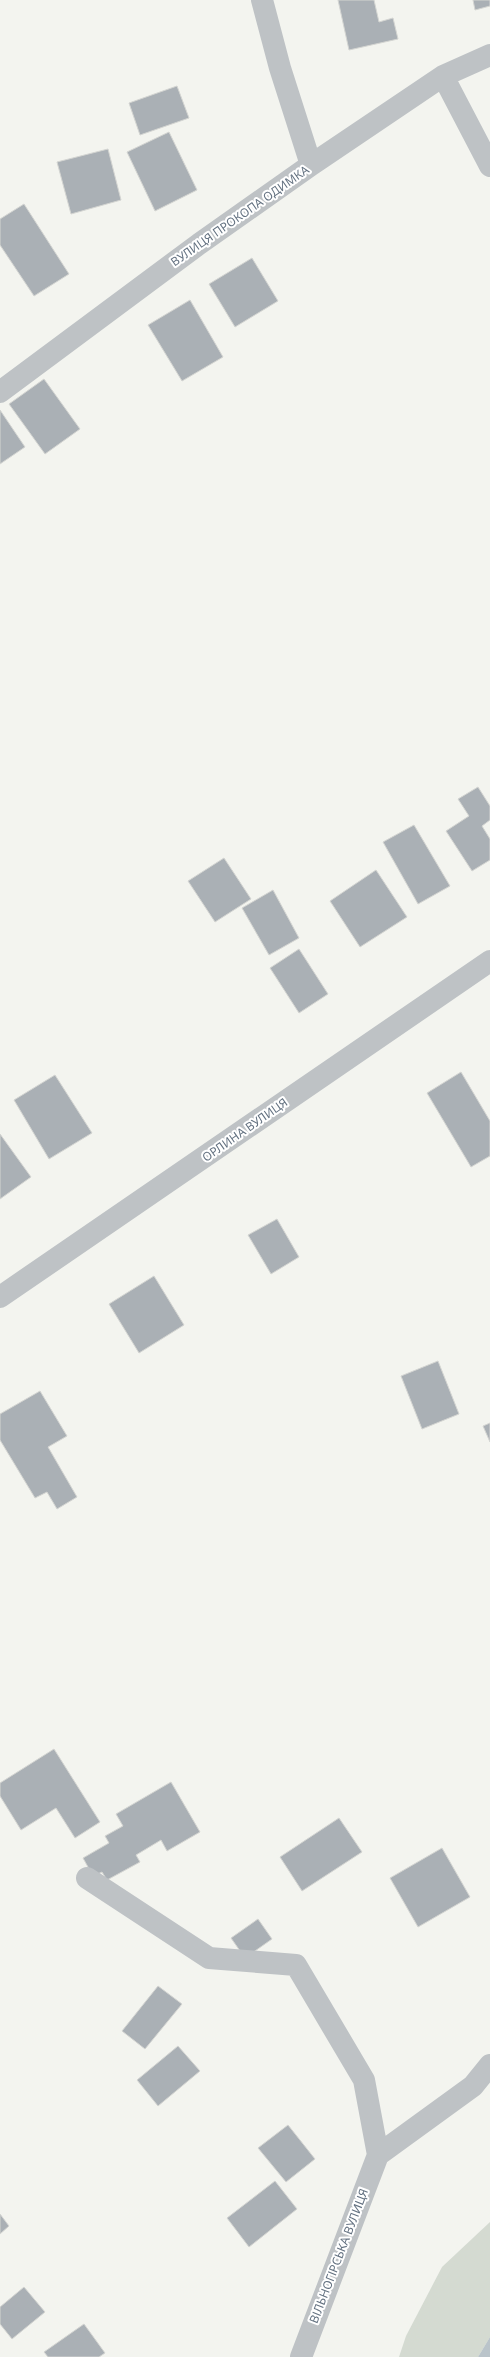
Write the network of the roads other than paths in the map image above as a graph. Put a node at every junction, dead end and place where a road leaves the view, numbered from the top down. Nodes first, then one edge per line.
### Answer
1 (262, 0) edge
2 (490, 55) edge
3 (443, 76) junction
4 (311, 165) junction
5 (490, 166) edge
6 (0, 392) edge
7 (490, 961) edge
8 (0, 1297) edge
9 (87, 1878) dead end
10 (490, 2065) edge
11 (378, 2155) junction
12 (301, 2357) edge

1 - 4 street
2 - 3 street, ВУЛИЦЯ ПРОКОПА ОДИМКА
3 - 4 street, ВУЛИЦЯ ПРОКОПА ОДИМКА
3 - 5 street
4 - 6 street, ВУЛИЦЯ ПРОКОПА ОДИМКА
7 - 8 street, ОРЛИНА ВУЛИЦЯ
9 - 11 street
10 - 11 street
11 - 12 street, ВІЛЬНОГІРСЬКА ВУЛИЦЯ

